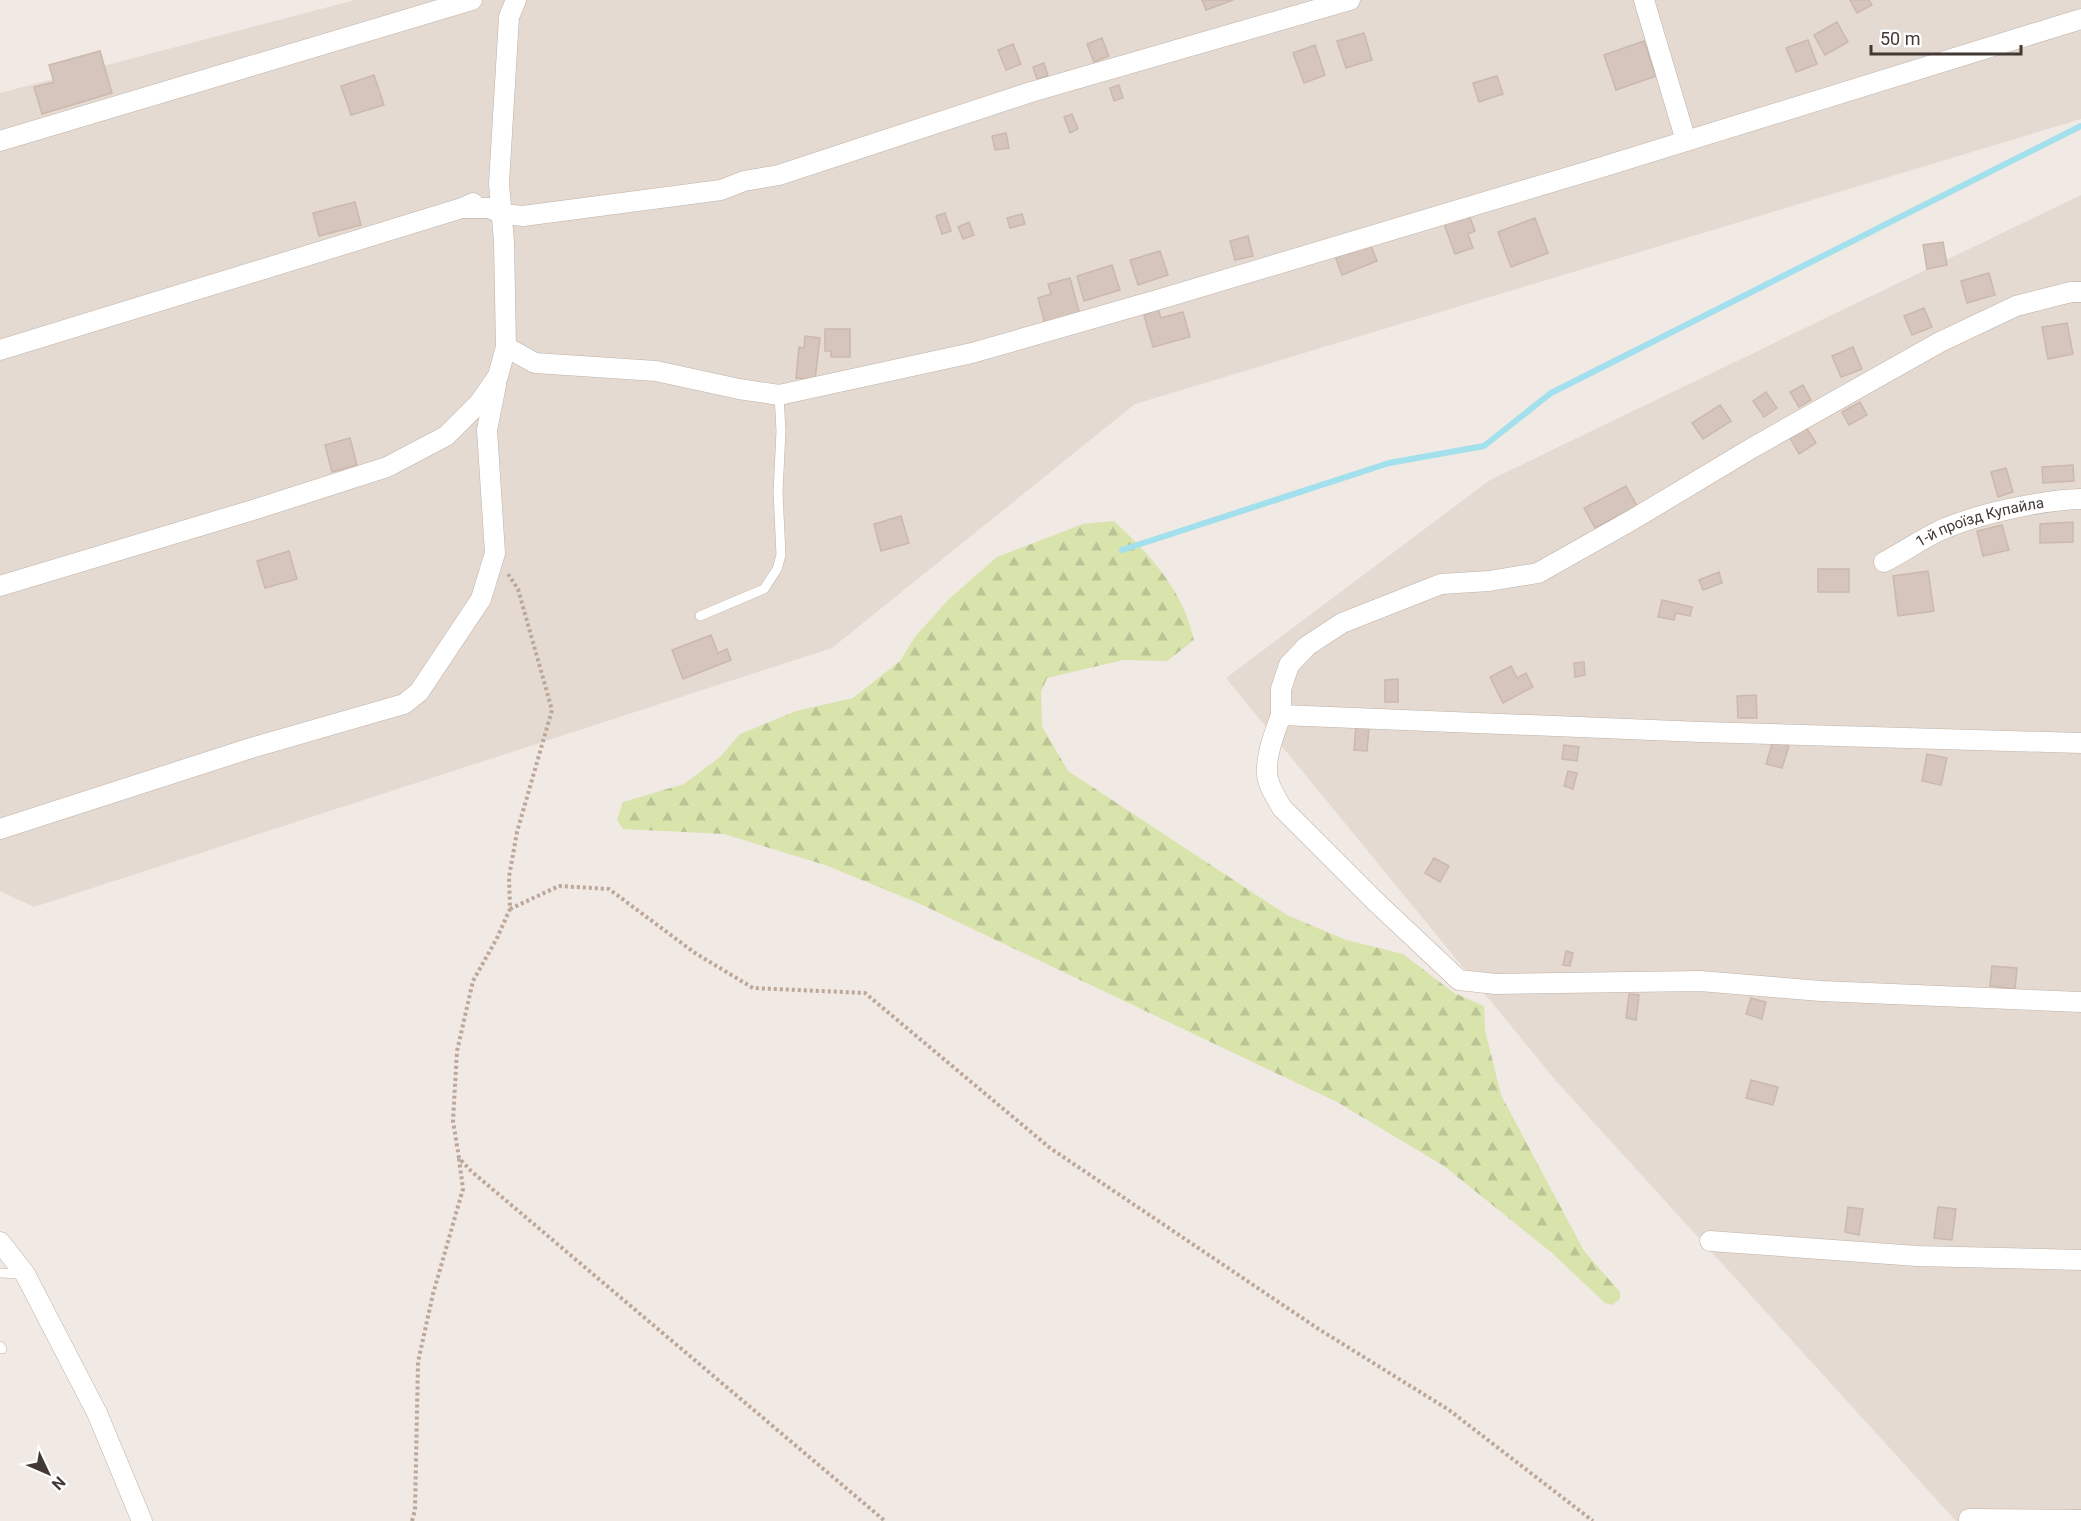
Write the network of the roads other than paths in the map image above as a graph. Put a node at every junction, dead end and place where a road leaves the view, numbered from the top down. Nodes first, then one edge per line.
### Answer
1 (472, 0) edge
2 (516, 0) edge
3 (1350, 0) edge
4 (1644, 0) edge
5 (2081, 19) edge
6 (0, 141) edge
7 (1686, 141) junction
8 (499, 183) junction
9 (462, 208) junction
10 (502, 214) junction
11 (2081, 292) edge
12 (506, 347) junction
13 (0, 350) edge
14 (498, 376) junction
15 (779, 395) junction
16 (2081, 499) edge
17 (1884, 562) dead end
18 (0, 586) edge
19 (700, 616) dead end
20 (1281, 715) junction
21 (2081, 743) edge
22 (0, 829) edge
23 (2081, 1002) edge
24 (1710, 1241) dead end
25 (0, 1242) edge
26 (2081, 1260) edge
27 (0, 1274) edge
28 (25, 1274) junction
29 (1969, 1519) dead end
30 (142, 1521) edge
31 (2081, 1521) edge

1 - 6 street
2 - 8 street
3 - 10 street
4 - 7 street
5 - 7 street
7 - 15 street
8 - 9 street
8 - 10 street
9 - 10 street
9 - 13 street
10 - 12 street
11 - 20 street
12 - 14 street
12 - 15 street
14 - 18 street
14 - 22 street
15 - 19 lane
16 - 17 street, 1-й проїзд Купайла
20 - 21 street
20 - 23 street
24 - 26 street
25 - 28 street
27 - 28 lane
28 - 30 street
29 - 31 street

